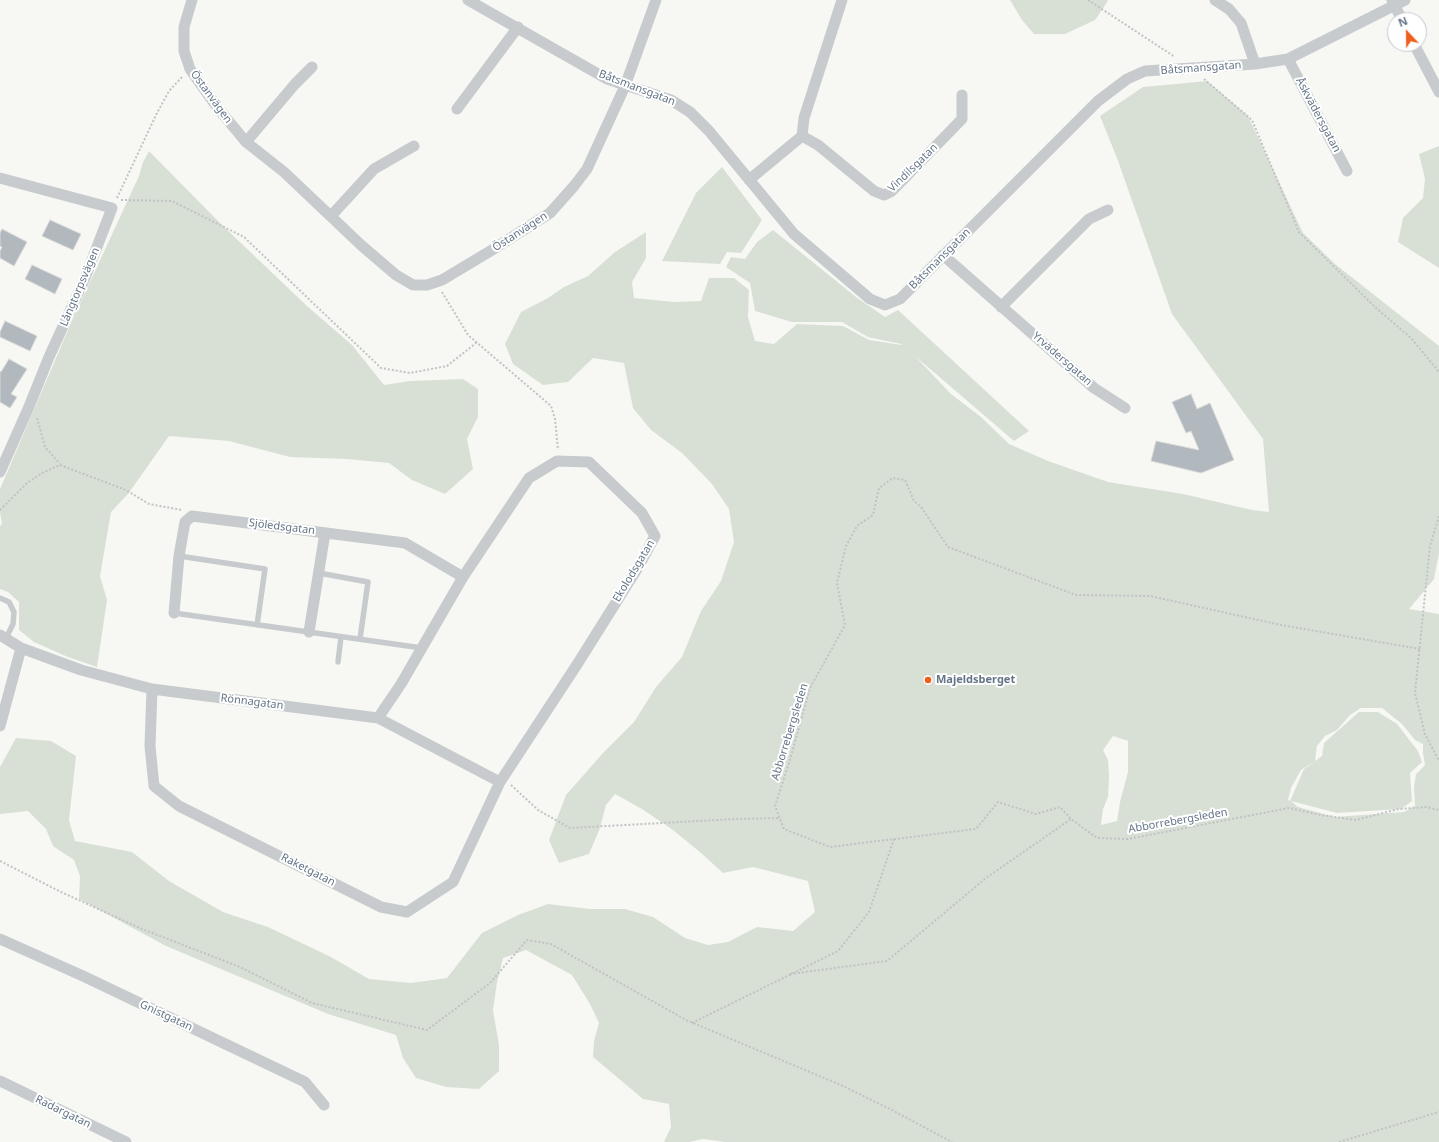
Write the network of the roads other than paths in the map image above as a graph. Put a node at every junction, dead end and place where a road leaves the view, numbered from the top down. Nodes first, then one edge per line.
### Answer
1 (468, 0) edge
2 (656, 0) edge
3 (842, 0) edge
4 (1215, 0) edge
5 (1405, 0) edge
6 (191, 1) edge
7 (1393, 3) edge
8 (1398, 12) edge
9 (518, 28) junction
10 (1418, 52) edge
11 (1288, 59) junction
12 (1255, 64) junction
13 (312, 67) dead end
14 (625, 86) junction
15 (1439, 92) edge
16 (962, 95) dead end
17 (457, 109) dead end
18 (802, 136) junction
19 (246, 142) junction
20 (414, 146) dead end
21 (1347, 171) dead end
22 (0, 178) edge
23 (749, 180) junction
24 (1108, 210) dead end
25 (331, 216) junction
26 (943, 255) junction
27 (1001, 307) junction
28 (1125, 408) dead end
29 (1, 468) edge
30 (325, 533) junction
31 (179, 556) junction
32 (319, 573) junction
33 (463, 577) junction
34 (0, 598) edge
35 (174, 612) joint
36 (258, 625) junction
37 (309, 632) junction
38 (3, 636) edge
39 (341, 637) junction
40 (360, 640) junction
41 (21, 648) junction
42 (422, 648) junction
43 (338, 662) dead end
44 (152, 689) junction
45 (378, 718) junction
46 (0, 726) edge
47 (501, 779) junction
48 (0, 939) edge
49 (0, 1081) edge
50 (324, 1105) dead end
51 (126, 1142) edge

1 - 9 street, Båtsmansgatan
2 - 14 street, Östanvägen
3 - 18 street
4 - 12 street
5 - 7 street, Båtsmansgatan
6 - 19 street, Östanvägen
7 - 8 street
7 - 11 street, Båtsmansgatan
9 - 14 street, Båtsmansgatan
9 - 17 street
10 - 15 street
11 - 12 street, Båtsmansgatan
11 - 21 street, Åskvädersgatan
12 - 26 street, Båtsmansgatan
13 - 19 street
14 - 23 street, Båtsmansgatan
14 - 25 street, Östanvägen
16 - 18 street, Vindilsgatan
18 - 23 street
19 - 25 street, Östanvägen
20 - 25 street
22 - 29 street, Långtorpsvägen
23 - 26 street, Båtsmansgatan
24 - 27 street
26 - 27 street, Yrvädersgatan
27 - 28 street, Yrvädersgatan
30 - 31 street, Sjöledsgatan
30 - 32 street
30 - 33 street, Sjöledsgatan
31 - 35 street
31 - 36 lane
32 - 37 street
32 - 40 lane
33 - 42 street, Ekolodsgatan
33 - 47 street, Ekolodsgatan
34 - 38 lane
35 - 36 lane
36 - 37 lane
37 - 39 lane
38 - 41 street, Rönnagatan
39 - 40 lane
39 - 43 lane
40 - 42 lane
41 - 44 street, Rönnagatan
41 - 46 street
42 - 45 street, Ekolodsgatan
44 - 45 street, Rönnagatan
44 - 47 street, Raketgatan
45 - 47 street, Rönnagatan
48 - 50 street, Gnistgatan
49 - 51 street, Radargatan

